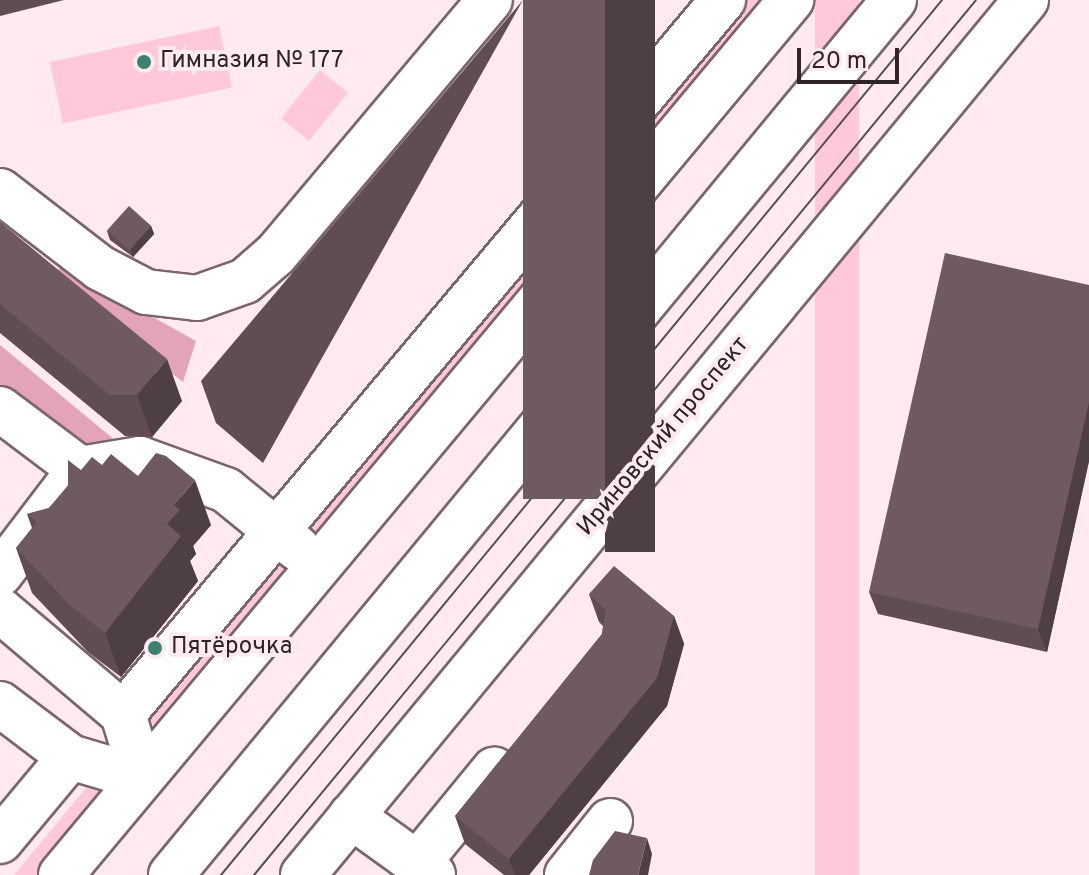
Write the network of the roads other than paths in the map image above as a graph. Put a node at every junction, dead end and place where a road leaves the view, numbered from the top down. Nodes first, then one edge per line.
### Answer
1 (490, 0) edge
2 (723, 0) edge
3 (791, 0) edge
4 (894, 0) edge
5 (1026, 0) edge
6 (0, 191) edge
7 (0, 409) edge
8 (80, 469) junction
9 (276, 531) junction
10 (318, 565) junction
11 (0, 574) edge
12 (0, 610) edge
13 (0, 704) edge
14 (123, 714) junction
15 (515, 743) edge
16 (70, 757) junction
17 (141, 778) junction
18 (351, 816) junction
19 (610, 821) dead end
20 (0, 841) edge
21 (425, 869) edge
22 (61, 875) edge
23 (171, 875) edge
24 (303, 875) edge
25 (567, 875) edge

1 - 6 main road
2 - 9 main road
3 - 10 main road
4 - 23 main road
5 - 18 main road, Ириновский проспект
7 - 8 main road
8 - 9 main road
8 - 11 main road
9 - 10 main road
9 - 14 main road
10 - 17 main road
12 - 14 main road
13 - 16 main road
14 - 17 main road
15 - 21 main road
16 - 17 main road
16 - 20 main road
17 - 22 main road
18 - 21 main road
18 - 24 main road, Ириновский проспект
19 - 25 main road

